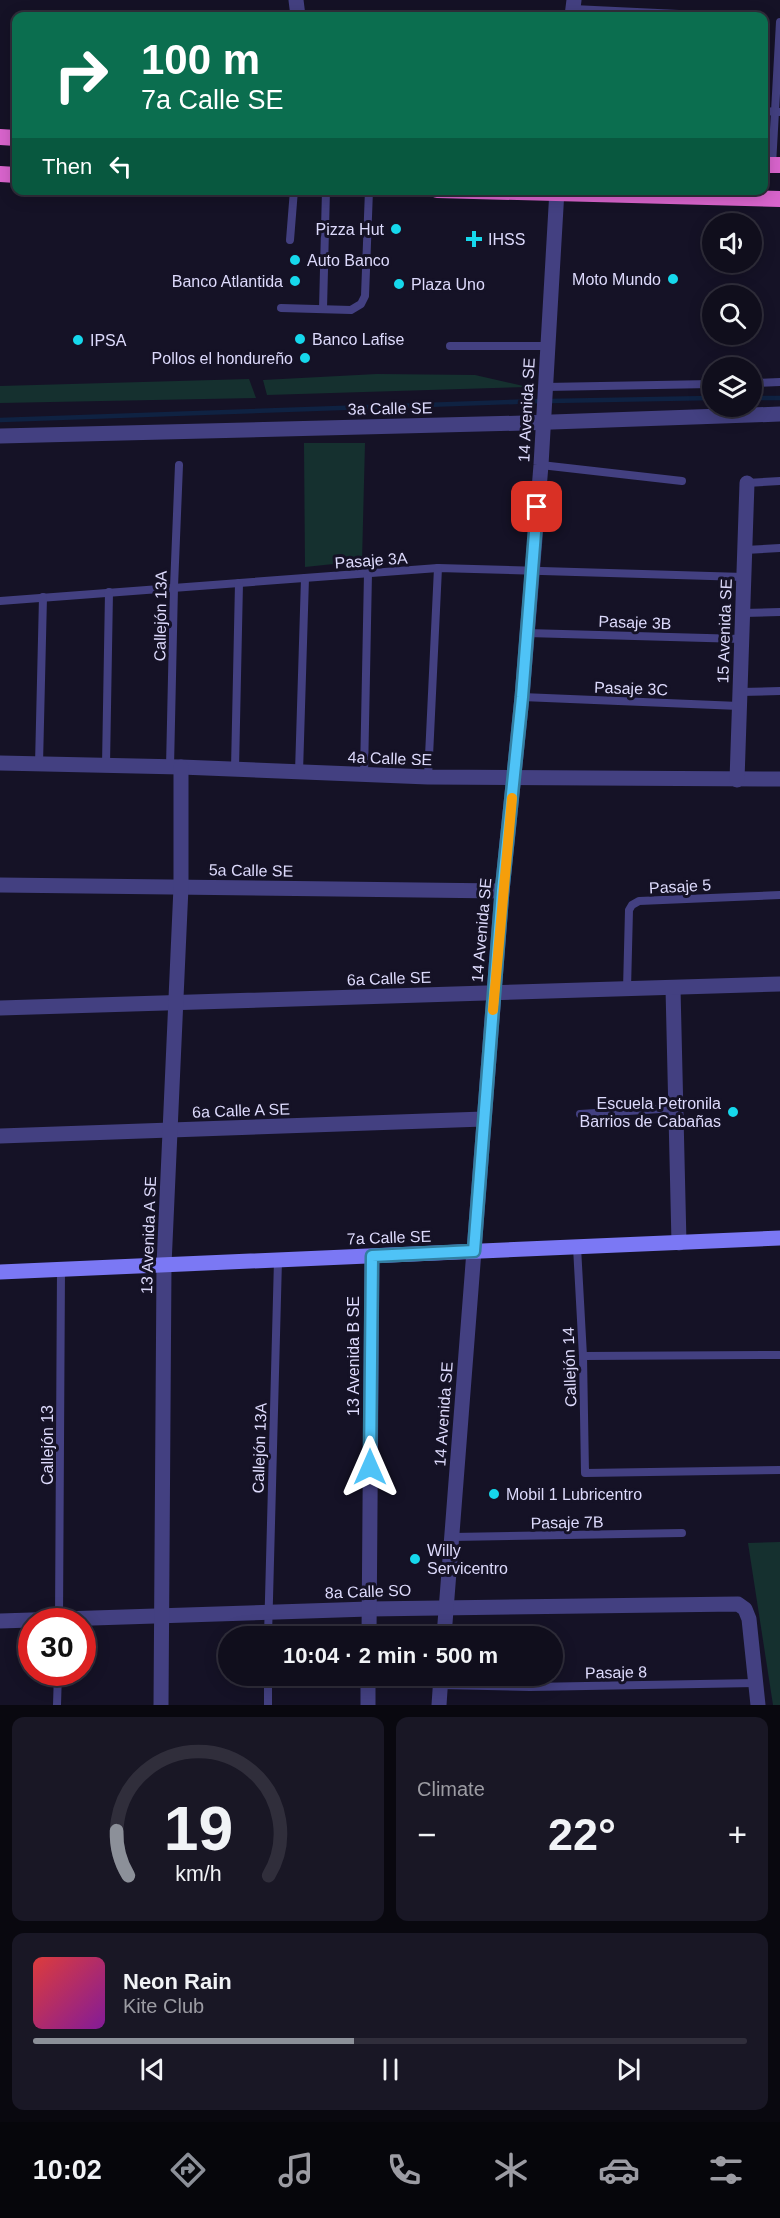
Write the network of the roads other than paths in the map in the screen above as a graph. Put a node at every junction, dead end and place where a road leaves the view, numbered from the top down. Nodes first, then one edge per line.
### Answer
1 (573, 9) edge
2 (637, 12) edge
3 (780, 22) edge
4 (777, 112) edge
5 (772, 165) edge
6 (294, 195) edge
7 (326, 195) edge
8 (369, 195) edge
9 (557, 195) edge
10 (653, 195) edge
11 (780, 199) edge
12 (290, 240) dead end
13 (281, 308) dead end
14 (323, 309) junction
15 (450, 346) dead end
16 (548, 346) junction
17 (780, 382) edge
18 (762, 383) edge
19 (702, 384) edge
20 (545, 387) junction
21 (780, 414) edge
22 (543, 422) junction
23 (0, 436) edge
24 (179, 465) dead end
25 (541, 465) junction
26 (682, 481) dead end
27 (780, 482) edge
28 (747, 483) joint
29 (780, 548) edge
30 (745, 550) junction
31 (438, 568) junction
32 (532, 570) junction
33 (368, 573) junction
34 (744, 577) junction
35 (305, 579) junction
36 (239, 583) junction
37 (174, 587) junction
38 (109, 592) junction
39 (43, 597) junction
40 (0, 601) edge
41 (780, 612) edge
42 (743, 613) junction
43 (527, 633) junction
44 (742, 639) junction
45 (780, 691) edge
46 (522, 697) junction
47 (740, 699) junction
48 (0, 763) edge
49 (39, 764) junction
50 (106, 765) junction
51 (176, 767) junction
52 (236, 769) junction
53 (299, 772) junction
54 (364, 775) junction
55 (428, 777) junction
56 (514, 778) junction
57 (780, 779) edge
58 (737, 780) junction
59 (0, 885) edge
60 (181, 888) junction
61 (502, 891) junction
62 (780, 895) edge
63 (780, 984) edge
64 (674, 988) junction
65 (627, 989) junction
66 (494, 993) junction
67 (176, 1003) junction
68 (0, 1008) edge
69 (676, 1108) junction
70 (580, 1114) dead end
71 (484, 1119) junction
72 (171, 1130) junction
73 (0, 1136) edge
74 (780, 1238) edge
75 (679, 1243) junction
76 (474, 1251) junction
77 (577, 1254) junction
78 (372, 1256) junction
79 (278, 1260) junction
80 (164, 1265) junction
81 (61, 1269) junction
82 (0, 1272) edge
83 (780, 1354) edge
84 (583, 1356) junction
85 (780, 1470) edge
86 (682, 1533) dead end
87 (452, 1537) junction
88 (447, 1607) junction
89 (59, 1608) edge
90 (369, 1608) junction
91 (267, 1612) junction
92 (162, 1616) junction
93 (96, 1619) edge
94 (0, 1621) edge
95 (18, 1621) edge
96 (268, 1626) edge
97 (369, 1626) edge
98 (445, 1626) edge
99 (756, 1683) junction
100 (58, 1686) edge
101 (268, 1686) edge
102 (368, 1686) edge
103 (441, 1686) edge
104 (517, 1686) edge
105 (57, 1705) edge
106 (161, 1705) edge
107 (268, 1705) edge
108 (368, 1705) edge
109 (439, 1705) edge
110 (758, 1705) edge

1 - 2 lane
3 - 4 lane
4 - 5 lane
6 - 12 lane
7 - 14 lane
8 - 14 lane
9 - 16 street, 14 Avenida SE
10 - 11 highway
13 - 14 lane
15 - 16 lane
16 - 20 street, 14 Avenida SE
17 - 18 lane
19 - 20 lane
20 - 22 street, 14 Avenida SE
21 - 22 street, 3a Calle SE
22 - 23 street, 3a Calle SE
22 - 25 street, 14 Avenida SE
24 - 37 lane, Callejón 13A
25 - 26 lane
25 - 32 street, 14 Avenida SE
27 - 28 lane
28 - 30 street, 15 Avenida SE
29 - 30 lane
30 - 34 street, 15 Avenida SE
31 - 32 lane, Pasaje 3A
31 - 33 lane, Pasaje 3A
31 - 55 lane
32 - 34 lane, Pasaje 3A
32 - 43 street, 14 Avenida SE
33 - 35 lane, Pasaje 3A
33 - 54 lane
34 - 42 street, 15 Avenida SE
35 - 36 lane, Pasaje 3A
35 - 53 lane
36 - 37 lane, Pasaje 3A
36 - 52 lane
37 - 38 lane, Pasaje 3A
37 - 51 lane, Callejón 13A
38 - 39 lane, Pasaje 3A
38 - 50 lane
39 - 40 lane, Pasaje 3A
39 - 49 lane
41 - 42 lane
42 - 44 street, 15 Avenida SE
43 - 44 lane, Pasaje 3B
43 - 46 street, 14 Avenida SE
44 - 47 street, 15 Avenida SE
45 - 47 lane, Pasaje 3C
46 - 47 lane, Pasaje 3C
46 - 56 street, 14 Avenida SE
47 - 58 street, 15 Avenida SE
48 - 49 street, 4a Calle SE
49 - 50 street, 4a Calle SE
50 - 51 street, 4a Calle SE
51 - 52 street, 4a Calle SE
51 - 60 street, 13 Avenida A SE
52 - 53 street, 4a Calle SE
53 - 54 street, 4a Calle SE
54 - 55 street, 4a Calle SE
55 - 56 street, 4a Calle SE
56 - 58 street, 4a Calle SE
56 - 61 street, 14 Avenida SE
57 - 58 street, 4a Calle SE
59 - 60 street, 5a Calle SE
60 - 61 street, 5a Calle SE
60 - 67 street, 13 Avenida A SE
61 - 66 street, 14 Avenida SE
62 - 65 lane, Pasaje 5
63 - 64 street, 6a Calle SE
64 - 65 street, 6a Calle SE
64 - 69 street
65 - 66 street, 6a Calle SE
66 - 67 street, 6a Calle SE
66 - 71 street, 14 Avenida SE
67 - 68 street, 6a Calle SE
67 - 72 street, 13 Avenida A SE
69 - 70 lane
69 - 75 street
71 - 72 street, 6a Calle A SE
71 - 76 street, 14 Avenida SE
72 - 73 street, 6a Calle A SE
72 - 80 street, 13 Avenida A SE
74 - 75 main road, 7a Calle SE
75 - 77 main road, 7a Calle SE
76 - 77 main road, 7a Calle SE
76 - 78 main road, 7a Calle SE
76 - 87 street, 14 Avenida SE
77 - 84 lane, Callejón 14
78 - 79 main road, 7a Calle SE
78 - 90 street, 13 Avenida B SE
79 - 80 main road, 7a Calle SE
79 - 91 lane, Callejón 13A
80 - 81 main road, 7a Calle SE
80 - 92 street, 13 Avenida A SE
81 - 82 main road, 7a Calle SE
81 - 89 lane, Callejón 13
83 - 84 lane
84 - 85 lane, Callejón 14
86 - 87 lane, Pasaje 7B
87 - 88 street, 14 Avenida SE
88 - 90 street, 8a Calle SO
88 - 98 street, 14 Avenida SE
88 - 99 street, 8a Calle SO
90 - 91 street, 8a Calle SO
90 - 97 street, 13 Avenida B SE
91 - 92 street, 8a Calle SO
91 - 96 lane, Callejón 13A
92 - 93 street, 8a Calle SO
92 - 106 street, 13 Avenida A SE
94 - 95 street, 8a Calle SO
99 - 104 lane, Pasaje 8
99 - 110 street
100 - 105 lane
101 - 107 lane
102 - 108 street
103 - 109 street

